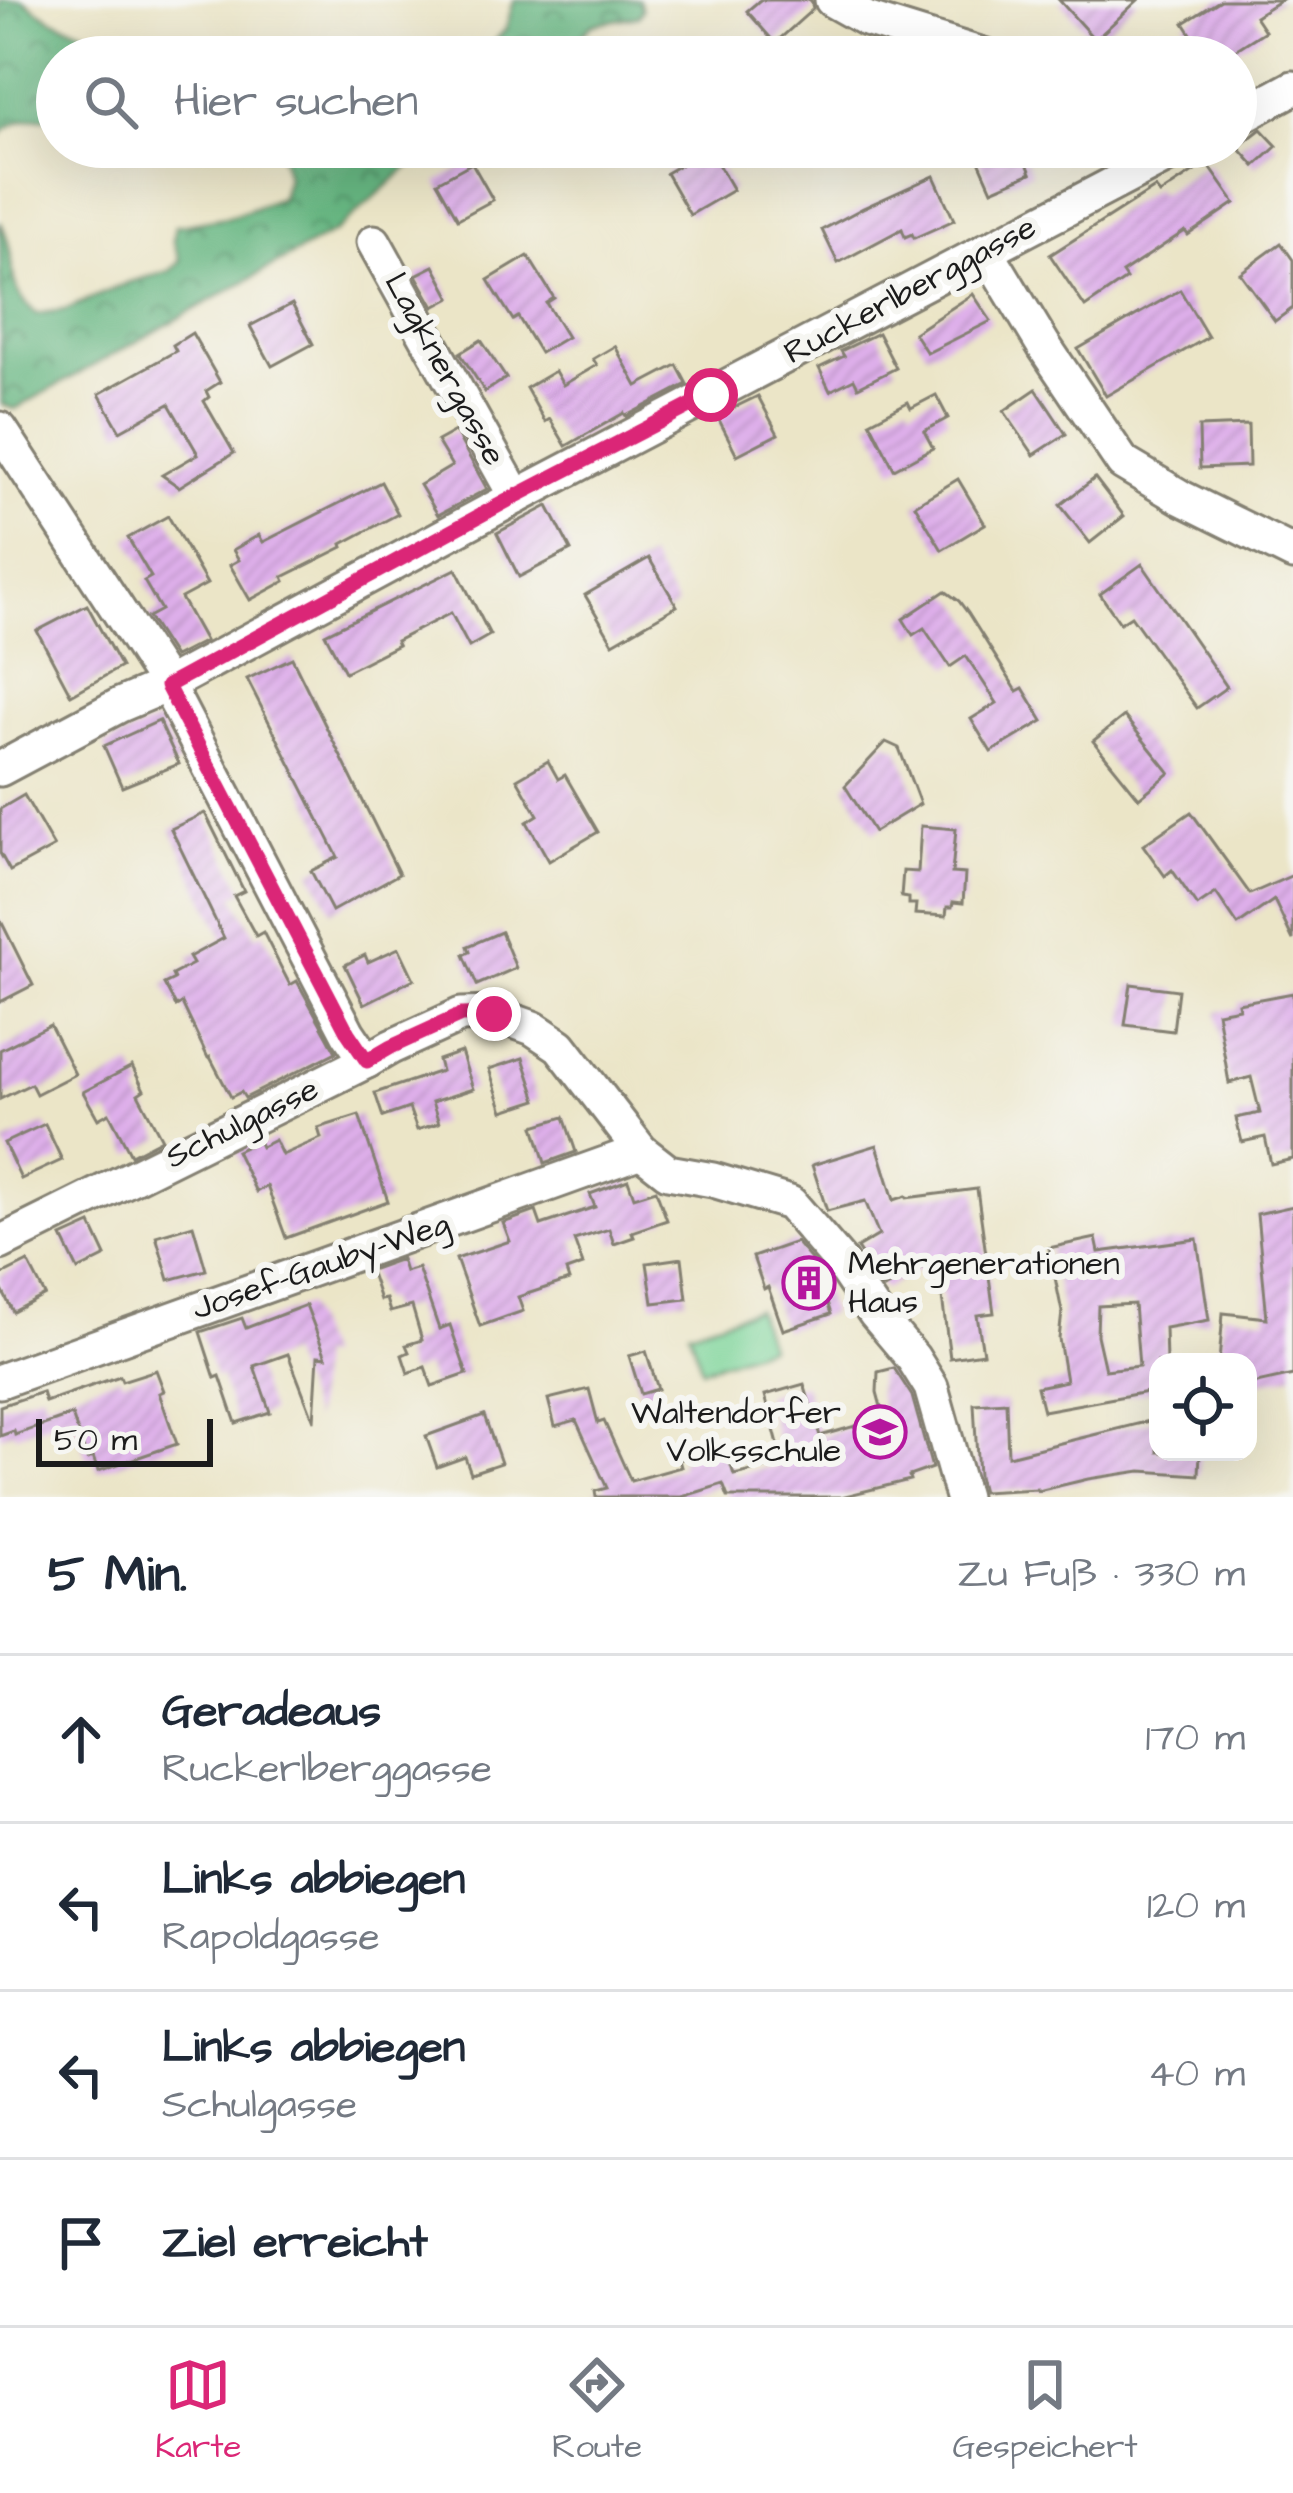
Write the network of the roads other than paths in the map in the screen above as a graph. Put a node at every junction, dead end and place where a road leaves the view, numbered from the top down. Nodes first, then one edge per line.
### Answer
1 (832, 0) edge
2 (921, 36) edge
3 (1293, 88) edge
4 (1257, 108) edge
5 (1144, 168) edge
6 (374, 242) dead end
7 (986, 250) junction
8 (0, 429) edge
9 (516, 496) junction
10 (1284, 549) edge
11 (167, 686) junction
12 (0, 769) edge
13 (367, 1061) junction
14 (641, 1151) junction
15 (0, 1243) edge
16 (0, 1381) edge
17 (962, 1497) edge

1 - 2 street
3 - 4 street
5 - 7 street, Ruckerlberggasse
6 - 9 street, Lagknergasse
7 - 9 street, Ruckerlberggasse
7 - 10 street
8 - 11 street
9 - 11 street, Ruckerlberggasse
11 - 12 street, Ruckerlberggasse
11 - 13 street
13 - 14 street, Schulgasse
13 - 15 street, Schulgasse
14 - 16 street, Josef-Gauby-Weg
14 - 17 street, Schulgasse

